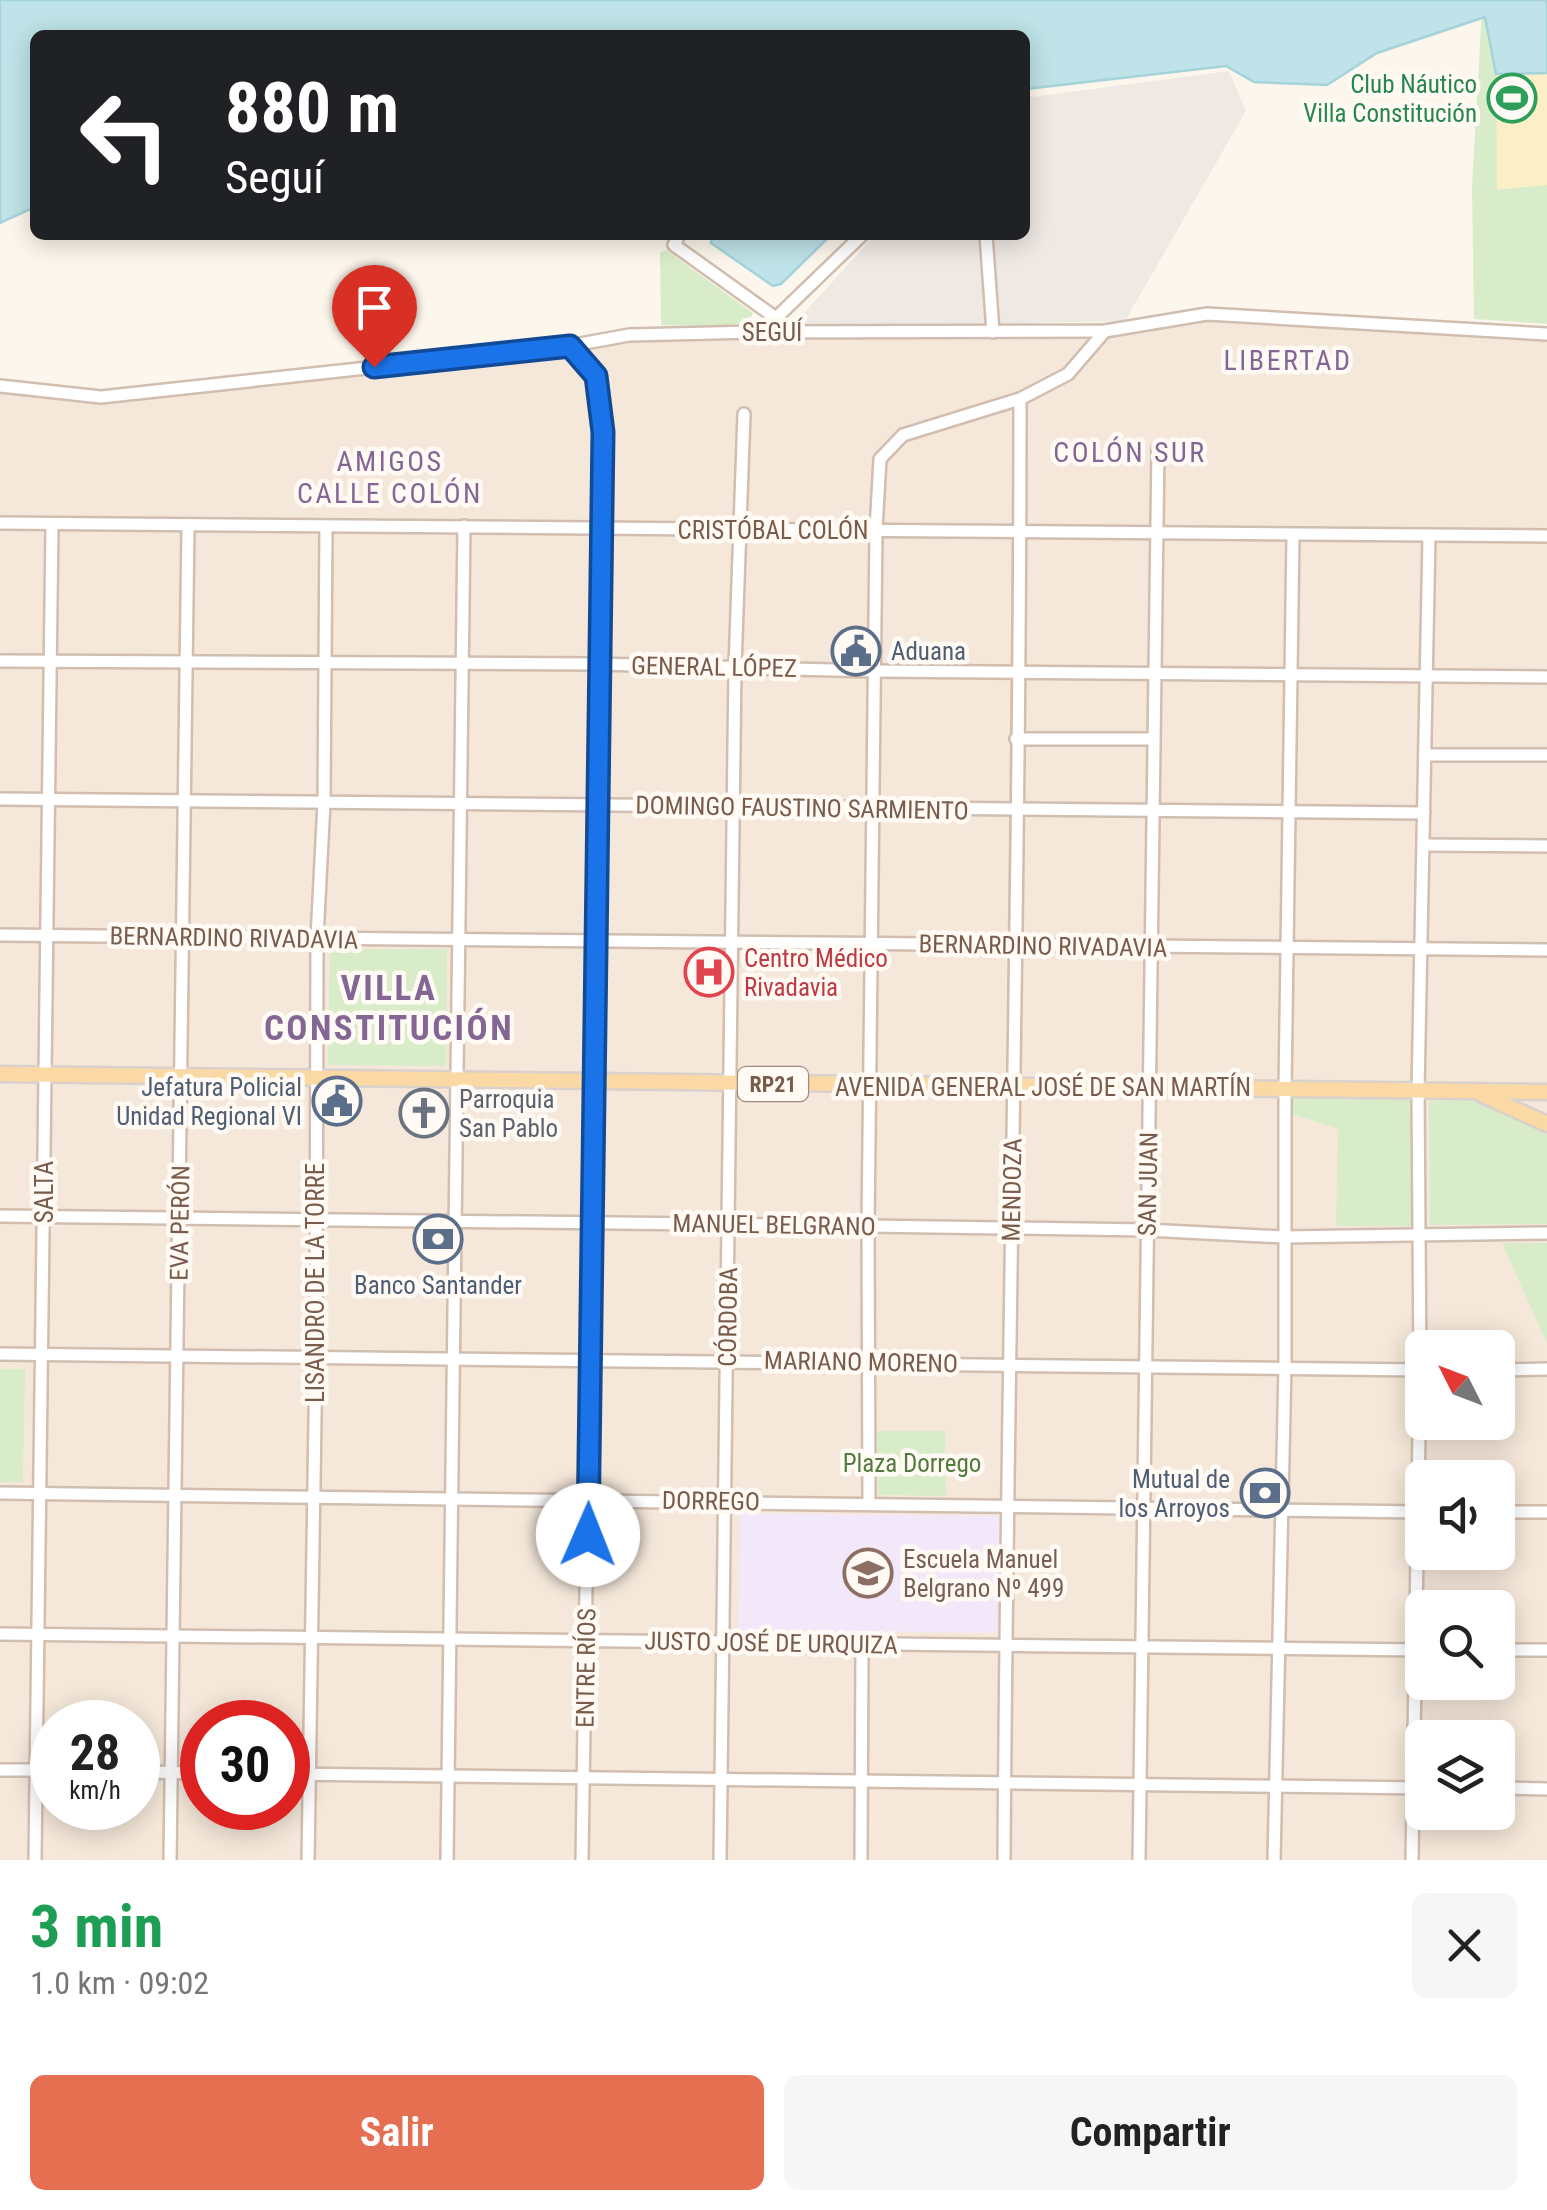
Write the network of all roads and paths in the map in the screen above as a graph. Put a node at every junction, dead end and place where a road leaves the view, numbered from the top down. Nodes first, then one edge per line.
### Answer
1 (676, 240) edge
2 (857, 240) edge
3 (986, 240) edge
4 (768, 312) junction
5 (1105, 331) junction
6 (754, 332) junction
7 (992, 332) junction
8 (1547, 334) edge
9 (570, 346) junction
10 (0, 380) edge
11 (1020, 399) junction
12 (744, 414) dead end
13 (1158, 448) dead end
14 (0, 522) edge
15 (52, 524) junction
16 (188, 526) junction
17 (326, 526) junction
18 (464, 526) junction
19 (600, 528) junction
20 (876, 530) junction
21 (738, 531) junction
22 (1020, 532) junction
23 (1156, 534) junction
24 (1292, 534) junction
25 (1430, 536) junction
26 (1547, 536) edge
27 (0, 661) edge
28 (48, 661) junction
29 (187, 662) junction
30 (324, 664) junction
31 (462, 664) junction
32 (598, 664) junction
33 (735, 667) junction
34 (876, 671) junction
35 (1017, 671) junction
36 (1292, 672) junction
37 (1154, 674) junction
38 (1427, 677) junction
39 (1547, 677) edge
40 (1016, 739) junction
41 (1153, 740) junction
42 (1547, 754) edge
43 (1426, 755) junction
44 (0, 799) edge
45 (50, 799) junction
46 (184, 801) junction
47 (324, 802) junction
48 (459, 802) junction
49 (596, 805) junction
50 (734, 806) junction
51 (874, 808) junction
52 (1015, 810) junction
53 (1152, 812) junction
54 (1424, 812) junction
55 (1291, 814) junction
56 (1424, 845) junction
57 (1547, 846) edge
58 (0, 935) edge
59 (48, 936) junction
60 (184, 937) junction
61 (317, 938) junction
62 (461, 940) junction
63 (596, 940) junction
64 (731, 940) junction
65 (872, 944) junction
66 (1015, 944) junction
67 (1288, 947) junction
68 (1152, 948) junction
69 (1422, 948) junction
70 (1547, 950) edge
71 (0, 1074) edge
72 (44, 1074) junction
73 (181, 1076) junction
74 (316, 1080) junction
75 (458, 1080) junction
76 (596, 1082) junction
77 (730, 1083) junction
78 (871, 1086) junction
79 (1014, 1086) junction
80 (1150, 1087) junction
81 (1284, 1088) junction
82 (1418, 1090) junction
83 (1472, 1090) junction
84 (1547, 1092) edge
85 (1547, 1124) edge
86 (0, 1216) edge
87 (44, 1216) junction
88 (181, 1218) junction
89 (315, 1222) junction
90 (456, 1222) junction
91 (592, 1223) junction
92 (730, 1224) junction
93 (868, 1226) junction
94 (1012, 1229) junction
95 (1148, 1230) junction
96 (1547, 1233) edge
97 (1420, 1235) junction
98 (1284, 1237) junction
99 (1421, 1330) edge
100 (0, 1354) edge
101 (41, 1354) junction
102 (177, 1354) junction
103 (316, 1355) junction
104 (452, 1360) junction
105 (591, 1360) junction
106 (728, 1360) junction
107 (869, 1364) junction
108 (1010, 1364) junction
109 (1147, 1365) junction
110 (1284, 1366) junction
111 (1405, 1370) edge
112 (1515, 1370) edge
113 (1547, 1370) edge
114 (0, 1494) edge
115 (38, 1494) junction
116 (176, 1495) junction
117 (314, 1496) junction
118 (450, 1497) junction
119 (588, 1500) junction
120 (726, 1501) junction
121 (869, 1504) junction
122 (1008, 1505) junction
123 (1146, 1506) junction
124 (1282, 1509) junction
125 (1405, 1512) edge
126 (1515, 1512) edge
127 (1547, 1512) edge
128 (0, 1634) edge
129 (37, 1634) junction
130 (173, 1636) junction
131 (310, 1638) junction
132 (588, 1641) junction
133 (450, 1642) junction
134 (724, 1643) junction
135 (862, 1644) junction
136 (1003, 1644) junction
137 (1142, 1647) junction
138 (1277, 1649) junction
139 (1405, 1650) edge
140 (1515, 1650) edge
141 (1547, 1650) edge
142 (36, 1700) edge
143 (310, 1700) edge
144 (0, 1770) edge
145 (30, 1770) edge
146 (160, 1772) edge
147 (170, 1772) junction
148 (180, 1772) edge
149 (310, 1774) edge
150 (448, 1776) junction
151 (584, 1777) junction
152 (722, 1778) junction
153 (862, 1780) junction
154 (1004, 1784) junction
155 (1140, 1785) junction
156 (1275, 1786) junction
157 (1405, 1788) edge
158 (1515, 1788) edge
159 (1547, 1788) edge
160 (35, 1830) edge
161 (309, 1830) edge
162 (1414, 1830) edge
163 (35, 1860) edge
164 (170, 1860) edge
165 (308, 1860) edge
166 (447, 1860) edge
167 (582, 1860) edge
168 (720, 1860) edge
169 (861, 1860) edge
170 (1004, 1860) edge
171 (1139, 1860) edge
172 (1274, 1860) edge
173 (1412, 1860) edge

1 - 4 street
2 - 4 street
3 - 7 street
4 - 6 street
5 - 7 street, SEGUÍ
5 - 8 street, SEGUÍ
5 - 11 street
6 - 7 street, SEGUÍ
6 - 9 street, SEGUÍ
9 - 10 street, SEGUÍ
9 - 19 street, ENTRE RÍOS
11 - 20 street
11 - 22 street, MENDOZA
12 - 21 street, CÓRDOBA
13 - 23 street, SAN JUAN
14 - 15 street, CRISTÓBAL COLÓN
15 - 16 street, CRISTÓBAL COLÓN
15 - 28 street, SALTA
16 - 17 street, CRISTÓBAL COLÓN
16 - 29 street, EVA PERÓN
17 - 18 street, CRISTÓBAL COLÓN
17 - 30 street, LISANDRO DE LA TORRE
18 - 19 street, CRISTÓBAL COLÓN
18 - 31 street
19 - 21 street, CRISTÓBAL COLÓN
19 - 32 street, ENTRE RÍOS
20 - 21 street, CRISTÓBAL COLÓN
20 - 22 street, CRISTÓBAL COLÓN
20 - 34 street
21 - 33 street, CÓRDOBA
22 - 23 street, CRISTÓBAL COLÓN
22 - 35 street, MENDOZA
23 - 24 street, CRISTÓBAL COLÓN
23 - 37 street, SAN JUAN
24 - 25 street, CRISTÓBAL COLÓN
24 - 36 street
25 - 26 street, CRISTÓBAL COLÓN
25 - 38 street
27 - 28 street, GENERAL LÓPEZ
28 - 29 street, GENERAL LÓPEZ
28 - 45 street, SALTA
29 - 30 street, GENERAL LÓPEZ
29 - 46 street, EVA PERÓN
30 - 31 street, GENERAL LÓPEZ
30 - 47 street, LISANDRO DE LA TORRE
31 - 32 street, GENERAL LÓPEZ
31 - 48 street
32 - 33 street, GENERAL LÓPEZ
32 - 49 street, ENTRE RÍOS
33 - 34 street, GENERAL LÓPEZ
33 - 50 street, CÓRDOBA
34 - 35 street, GENERAL LÓPEZ
34 - 51 street
35 - 37 street, GENERAL LÓPEZ
35 - 40 street, MENDOZA
36 - 37 street, GENERAL LÓPEZ
36 - 38 street, GENERAL LÓPEZ
36 - 55 street
37 - 41 street, SAN JUAN
38 - 39 street, GENERAL LÓPEZ
38 - 43 street
40 - 41 street
40 - 52 street, MENDOZA
41 - 53 street, SAN JUAN
42 - 43 street
43 - 54 street
44 - 45 street, DOMINGO FAUSTINO SARMIENTO
45 - 46 street, DOMINGO FAUSTINO SARMIENTO
45 - 59 street, SALTA
46 - 47 street, DOMINGO FAUSTINO SARMIENTO
46 - 60 street, EVA PERÓN
47 - 48 street, DOMINGO FAUSTINO SARMIENTO
47 - 61 street, LISANDRO DE LA TORRE
48 - 49 street, DOMINGO FAUSTINO SARMIENTO
48 - 62 street
49 - 50 street, DOMINGO FAUSTINO SARMIENTO
49 - 63 street, ENTRE RÍOS
50 - 51 street, DOMINGO FAUSTINO SARMIENTO
50 - 64 street, CÓRDOBA
51 - 52 street, DOMINGO FAUSTINO SARMIENTO
51 - 65 street
52 - 53 street, DOMINGO FAUSTINO SARMIENTO
52 - 66 street, MENDOZA
53 - 55 street, DOMINGO FAUSTINO SARMIENTO
53 - 68 street, SAN JUAN
54 - 55 street, DOMINGO FAUSTINO SARMIENTO
54 - 56 street
55 - 67 street
56 - 57 street
56 - 69 street
58 - 59 street, BERNARDINO RIVADAVIA
59 - 60 street, BERNARDINO RIVADAVIA
59 - 72 street, SALTA
60 - 61 street, BERNARDINO RIVADAVIA
60 - 73 street, EVA PERÓN
61 - 62 street, BERNARDINO RIVADAVIA
61 - 74 street, LISANDRO DE LA TORRE
62 - 63 street, BERNARDINO RIVADAVIA
62 - 75 street
63 - 64 street, BERNARDINO RIVADAVIA
63 - 76 street, ENTRE RÍOS
64 - 65 street, BERNARDINO RIVADAVIA
64 - 77 street, CÓRDOBA
65 - 66 street, BERNARDINO RIVADAVIA
65 - 78 street
66 - 68 street, BERNARDINO RIVADAVIA
66 - 79 street, MENDOZA
67 - 68 street, BERNARDINO RIVADAVIA
67 - 69 street, BERNARDINO RIVADAVIA
67 - 81 street
68 - 80 street, SAN JUAN
69 - 70 street, BERNARDINO RIVADAVIA
69 - 82 street
71 - 72 main road, AVENIDA GENERAL JOSÉ DE SAN MARTÍN / RP21
72 - 73 main road, AVENIDA GENERAL JOSÉ DE SAN MARTÍN / RP21
72 - 87 street, SALTA
73 - 74 main road, AVENIDA GENERAL JOSÉ DE SAN MARTÍN / RP21
73 - 88 street, EVA PERÓN
74 - 75 main road, AVENIDA GENERAL JOSÉ DE SAN MARTÍN / RP21
74 - 89 street, LISANDRO DE LA TORRE
75 - 76 main road, AVENIDA GENERAL JOSÉ DE SAN MARTÍN / RP21
75 - 90 street
76 - 77 main road, AVENIDA GENERAL JOSÉ DE SAN MARTÍN / RP21
76 - 91 street, ENTRE RÍOS
77 - 78 main road, AVENIDA GENERAL JOSÉ DE SAN MARTÍN / RP21
77 - 92 street, CÓRDOBA
78 - 79 main road, AVENIDA GENERAL JOSÉ DE SAN MARTÍN / RP21
78 - 93 street
79 - 80 main road, AVENIDA GENERAL JOSÉ DE SAN MARTÍN / RP21
79 - 94 street, MENDOZA
80 - 81 main road, AVENIDA GENERAL JOSÉ DE SAN MARTÍN / RP21
80 - 95 street, SAN JUAN
81 - 82 main road, AVENIDA GENERAL JOSÉ DE SAN MARTÍN / RP21
81 - 98 street
82 - 83 main road, AVENIDA GENERAL JOSÉ DE SAN MARTÍN / RP21
82 - 97 street
83 - 84 main road, AVENIDA GENERAL JOSÉ DE SAN MARTÍN / RP21
83 - 85 main road
86 - 87 street, MANUEL BELGRANO
87 - 88 street, MANUEL BELGRANO
87 - 101 street, SALTA
88 - 89 street, MANUEL BELGRANO
88 - 102 street, EVA PERÓN
89 - 90 street, MANUEL BELGRANO
89 - 103 street, LISANDRO DE LA TORRE
90 - 91 street, MANUEL BELGRANO
90 - 104 street
91 - 92 street, MANUEL BELGRANO
91 - 105 street, ENTRE RÍOS
92 - 93 street, MANUEL BELGRANO
92 - 106 street, CÓRDOBA
93 - 94 street, MANUEL BELGRANO
93 - 107 street
94 - 95 street, MANUEL BELGRANO
94 - 108 street, MENDOZA
95 - 98 street, MANUEL BELGRANO
95 - 109 street, SAN JUAN
96 - 97 street, MANUEL BELGRANO
97 - 98 street, MANUEL BELGRANO
97 - 99 street
98 - 110 street
100 - 101 street, MARIANO MORENO
101 - 102 street, MARIANO MORENO
101 - 115 street, SALTA
102 - 103 street, MARIANO MORENO
102 - 116 street, EVA PERÓN
103 - 104 street, MARIANO MORENO
103 - 117 street, LISANDRO DE LA TORRE
104 - 105 street, MARIANO MORENO
104 - 118 street
105 - 106 street, MARIANO MORENO
105 - 119 street, ENTRE RÍOS
106 - 107 street, MARIANO MORENO
106 - 120 street, CÓRDOBA
107 - 108 street, MARIANO MORENO
107 - 121 street
108 - 109 street, MARIANO MORENO
108 - 122 street, MENDOZA
109 - 110 street, MARIANO MORENO
109 - 123 street, SAN JUAN
110 - 111 street, MARIANO MORENO
110 - 124 street
112 - 113 street
114 - 115 street, DORREGO
115 - 116 street, DORREGO
115 - 129 street, SALTA
116 - 117 street, DORREGO
116 - 130 street, EVA PERÓN
117 - 118 street, DORREGO
117 - 131 street, LISANDRO DE LA TORRE
118 - 119 street, DORREGO
118 - 133 street
119 - 120 street, DORREGO
119 - 132 street, ENTRE RÍOS
120 - 121 street, DORREGO
120 - 134 street, CÓRDOBA
121 - 122 street, DORREGO
122 - 123 street, DORREGO
122 - 136 street, MENDOZA
123 - 124 street, DORREGO
123 - 137 street, SAN JUAN
124 - 125 street, DORREGO
124 - 138 street
126 - 127 street
128 - 129 street, JUSTO JOSÉ DE URQUIZA
129 - 130 street, JUSTO JOSÉ DE URQUIZA
129 - 142 street, SALTA
130 - 131 street, JUSTO JOSÉ DE URQUIZA
130 - 147 street, EVA PERÓN
131 - 133 street, JUSTO JOSÉ DE URQUIZA
131 - 143 street, LISANDRO DE LA TORRE
132 - 133 street, JUSTO JOSÉ DE URQUIZA
132 - 134 street, JUSTO JOSÉ DE URQUIZA
132 - 151 street, ENTRE RÍOS
133 - 150 street
134 - 135 street, JUSTO JOSÉ DE URQUIZA
134 - 152 street, CÓRDOBA
135 - 136 street, JUSTO JOSÉ DE URQUIZA
135 - 153 street
136 - 137 street, JUSTO JOSÉ DE URQUIZA
136 - 154 street, MENDOZA
137 - 138 street, JUSTO JOSÉ DE URQUIZA
137 - 155 street, SAN JUAN
138 - 139 street, JUSTO JOSÉ DE URQUIZA
138 - 156 street
140 - 141 street
144 - 145 street
146 - 147 street
147 - 148 street
147 - 164 street, EVA PERÓN
149 - 150 street
150 - 151 street
150 - 166 street
151 - 152 street
151 - 167 street, ENTRE RÍOS
152 - 153 street
152 - 168 street, CÓRDOBA
153 - 154 street
153 - 169 street
154 - 155 street
154 - 170 street, MENDOZA
155 - 156 street
155 - 171 street, SAN JUAN
156 - 157 street
156 - 172 street
158 - 159 street
160 - 163 street, SALTA
161 - 165 street, LISANDRO DE LA TORRE
162 - 173 street

